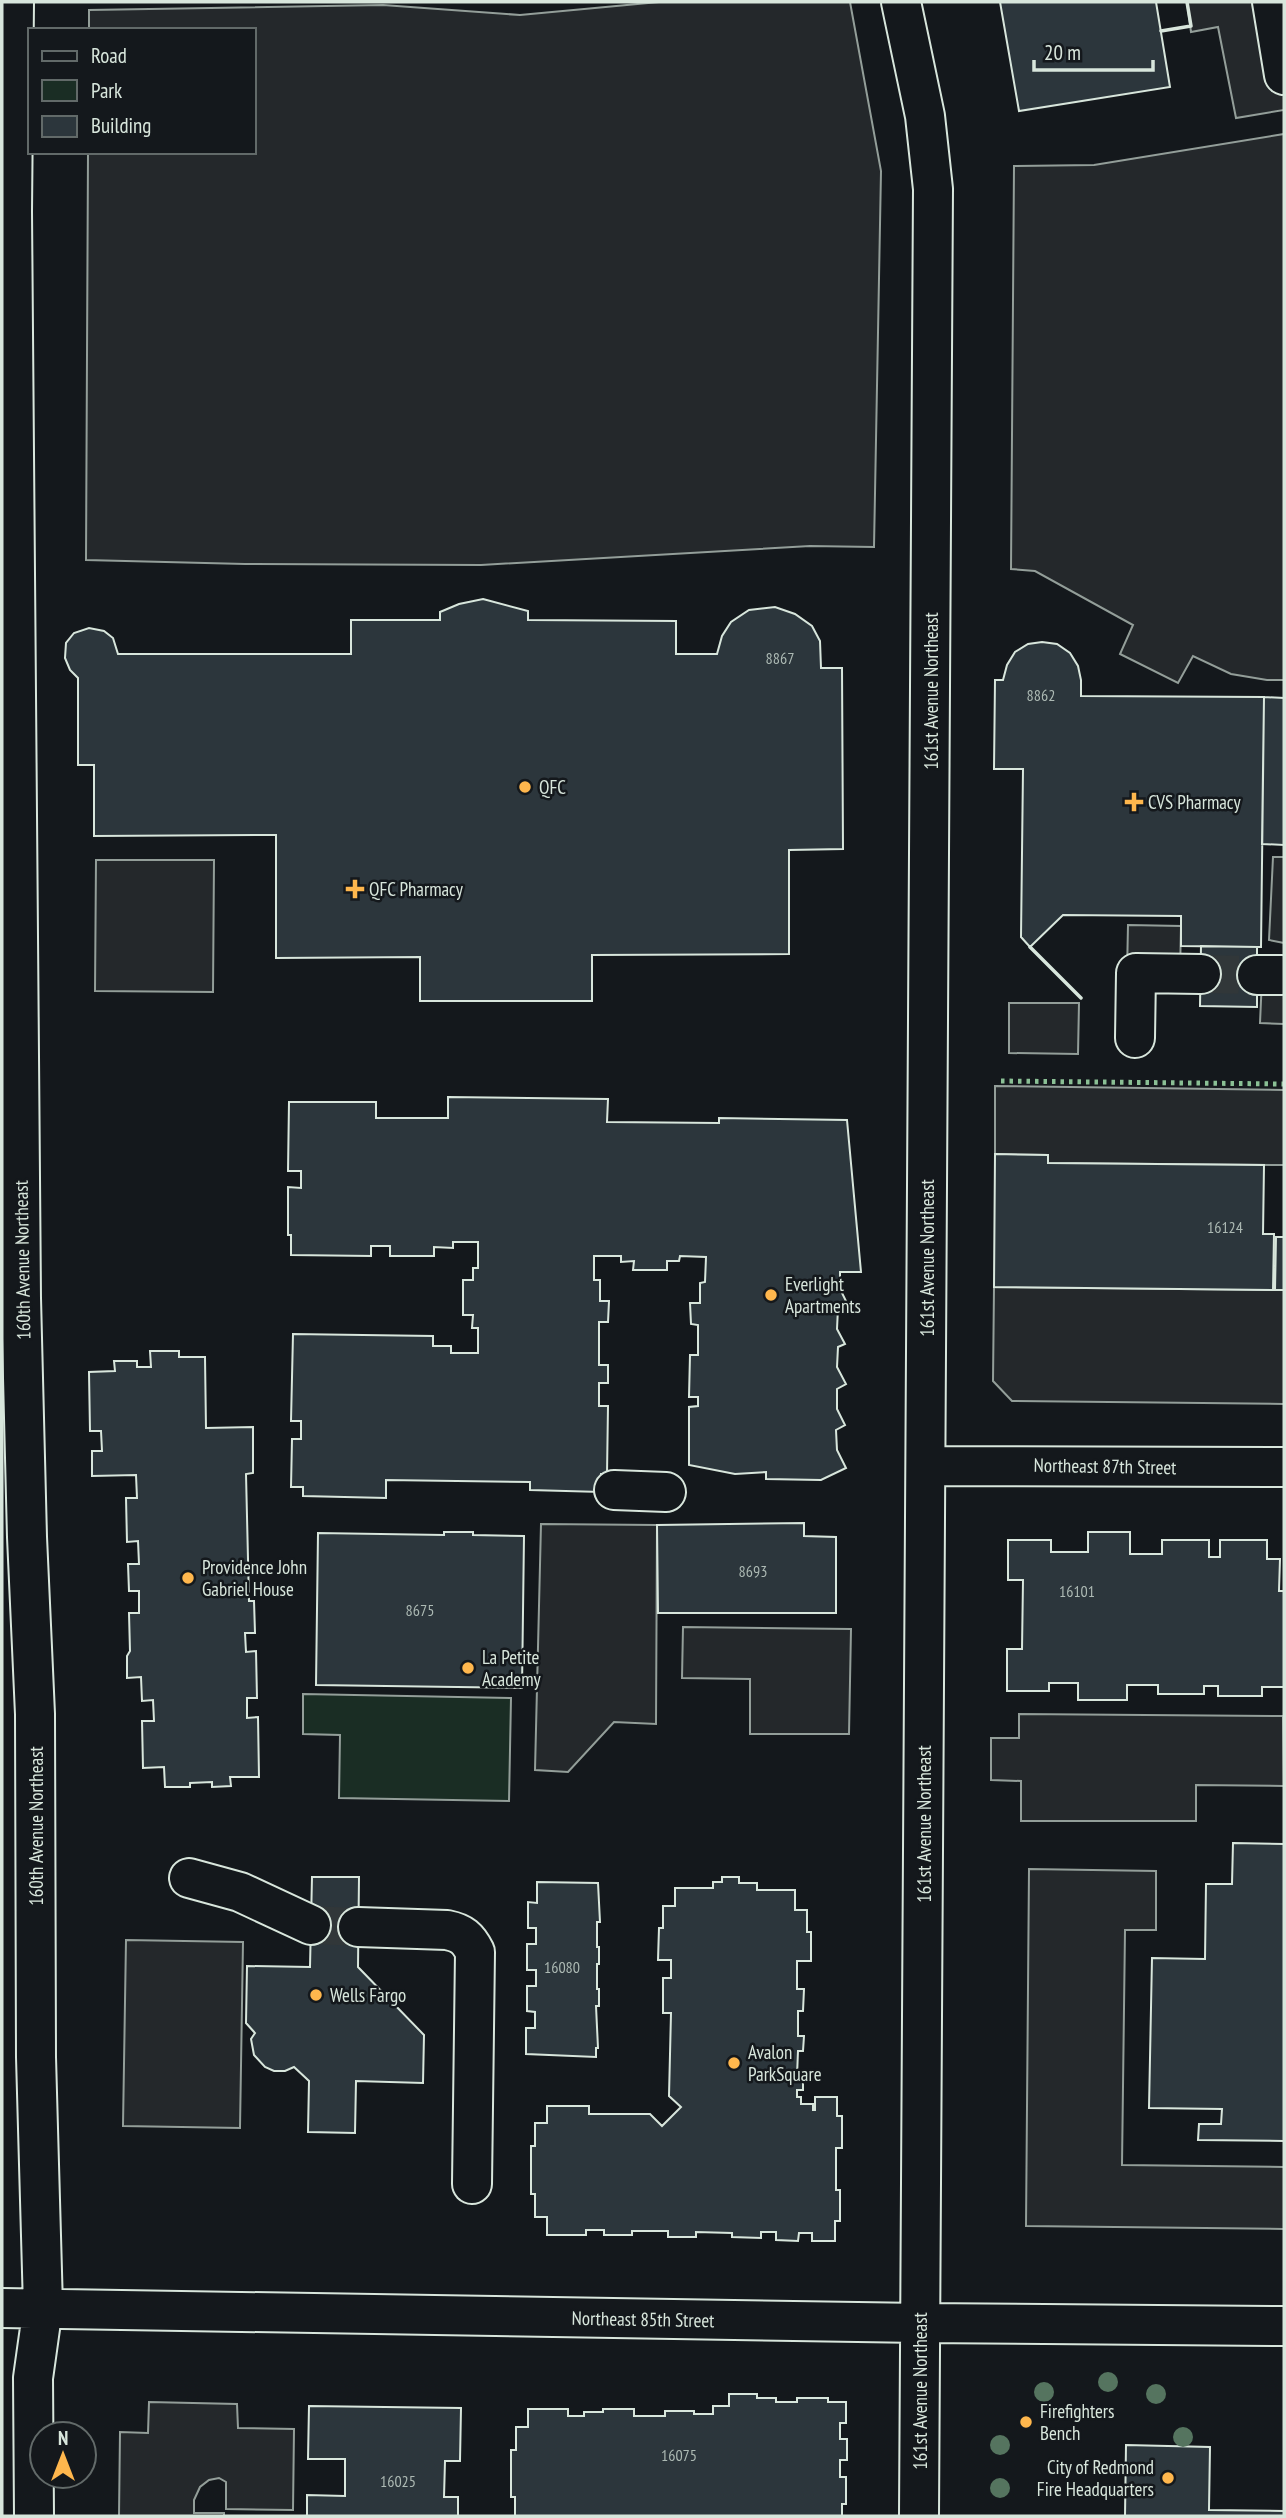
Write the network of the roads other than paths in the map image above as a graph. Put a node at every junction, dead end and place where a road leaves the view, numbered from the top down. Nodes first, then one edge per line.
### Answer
1 (14, 2) edge
2 (901, 2) edge
3 (1272, 2) edge
4 (1284, 75) edge
5 (1201, 974) tunnel mouth
6 (1135, 1038) dead end
7 (12, 1309) edge
8 (926, 1466) junction
9 (1284, 1467) edge
10 (614, 1490) dead end
11 (666, 1492) dead end
12 (189, 1878) dead end
13 (311, 1925) tunnel mouth
14 (358, 1927) tunnel mouth
15 (472, 2184) dead end
16 (43, 2307) junction
17 (2, 2308) edge
18 (921, 2323) junction
19 (1284, 2326) edge
20 (34, 2516) edge
21 (919, 2516) edge

1 - 7 street, 160th Avenue Northeast
2 - 8 street, 161st Avenue Northeast
3 - 4 street
5 - 6 street
7 - 16 street, 160th Avenue Northeast
8 - 9 street, Northeast 87th Street
8 - 18 street, 161st Avenue Northeast
10 - 11 street
12 - 13 street
14 - 15 street
16 - 17 street, Northeast 85th Street
16 - 18 street, Northeast 85th Street
16 - 20 street, 160th Avenue Northeast
18 - 19 street, Northeast 85th Street
18 - 21 street, 161st Avenue Northeast

